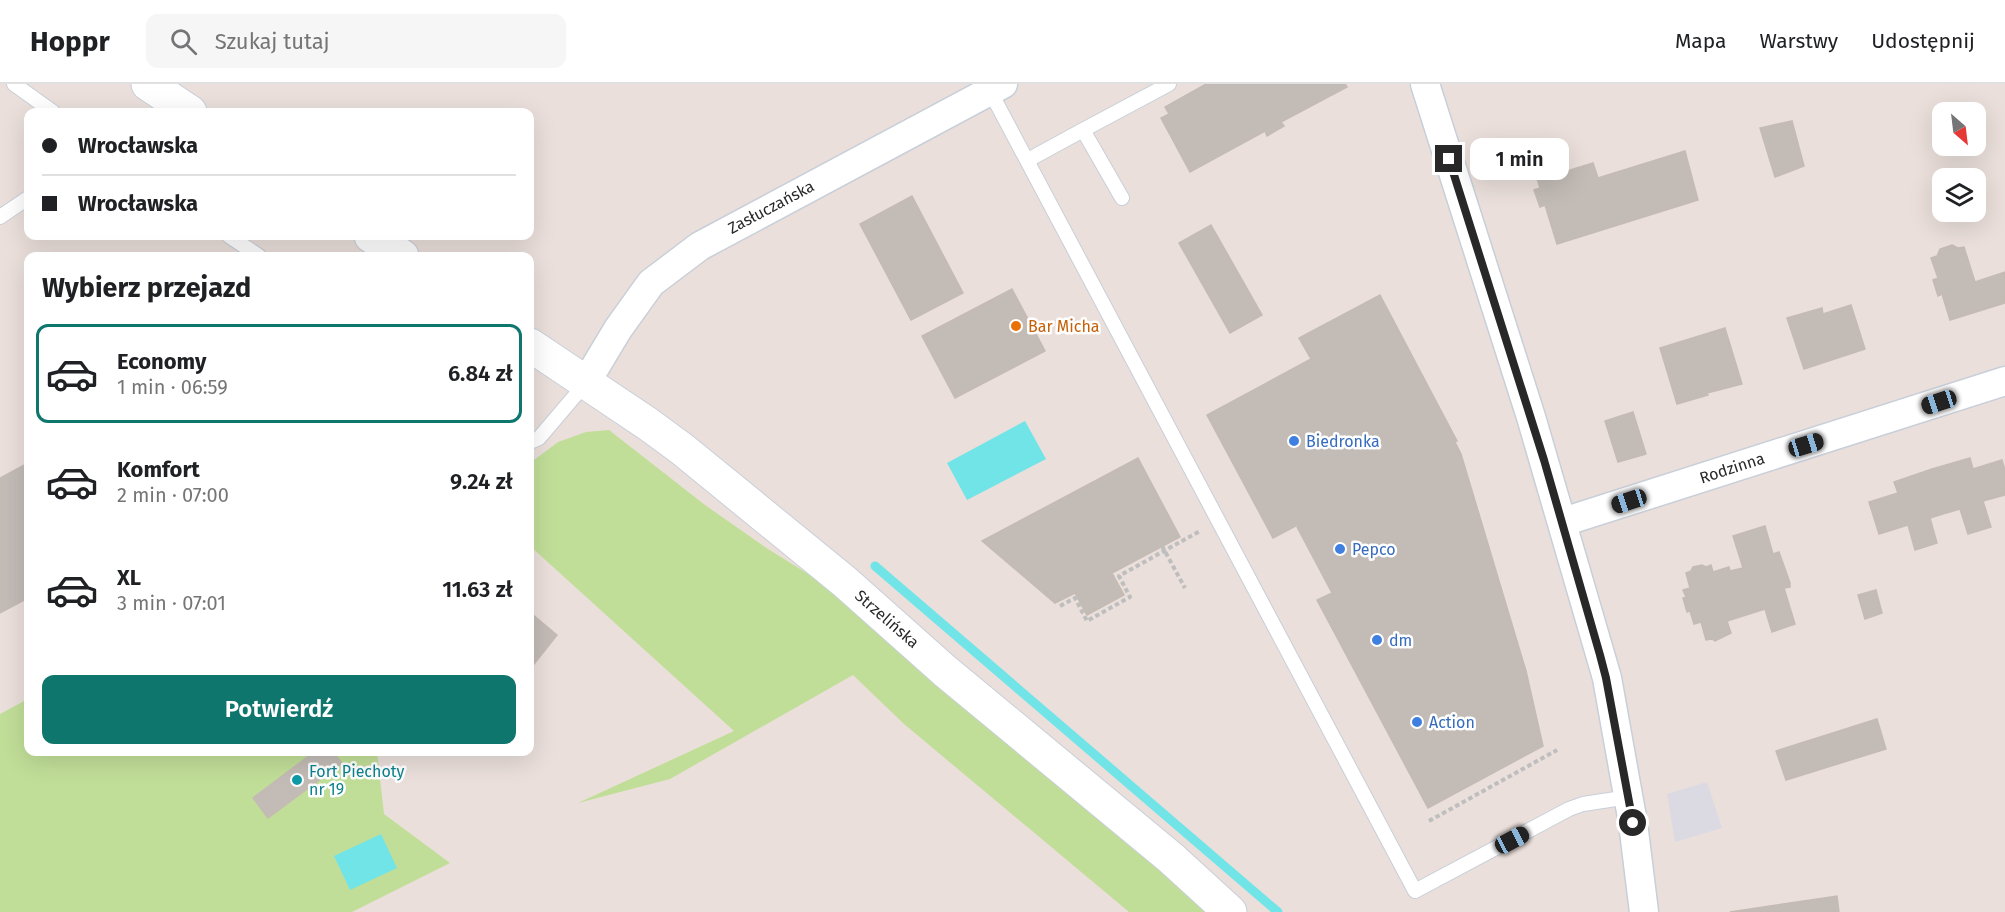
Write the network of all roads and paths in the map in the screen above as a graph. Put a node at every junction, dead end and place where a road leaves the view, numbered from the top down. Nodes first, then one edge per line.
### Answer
1 (14, 84) edge
2 (148, 84) edge
3 (1169, 84) edge
4 (1425, 84) edge
5 (997, 87) edge
6 (47, 108) edge
7 (184, 108) edge
8 (1083, 130) junction
9 (1028, 160) junction
10 (1122, 198) dead end
11 (24, 201) edge
12 (0, 217) edge
13 (235, 240) edge
14 (377, 240) edge
15 (253, 252) edge
16 (396, 252) edge
17 (534, 348) edge
18 (2005, 381) edge
19 (585, 384) junction
20 (534, 440) edge
21 (1219, 520) junction
22 (1563, 522) junction
23 (1163, 548) junction
24 (1185, 588) dead end
25 (1060, 606) dead end
26 (1557, 750) dead end
27 (1629, 797) junction
28 (1429, 821) dead end
29 (1230, 912) edge
30 (1644, 912) edge

1 - 6 lane
2 - 7 main road
3 - 8 lane
4 - 22 street
5 - 9 lane
5 - 19 street, Zasłuczańska
8 - 9 lane
8 - 10 lane
9 - 21 lane
11 - 12 lane
13 - 15 lane
14 - 16 main road
17 - 19 main road, Strzelińska
18 - 22 street, Rodzinna
19 - 20 lane
19 - 29 main road, Strzelińska
21 - 23 path
21 - 27 lane
22 - 27 street
23 - 24 path
23 - 25 path
26 - 28 path
27 - 30 street

